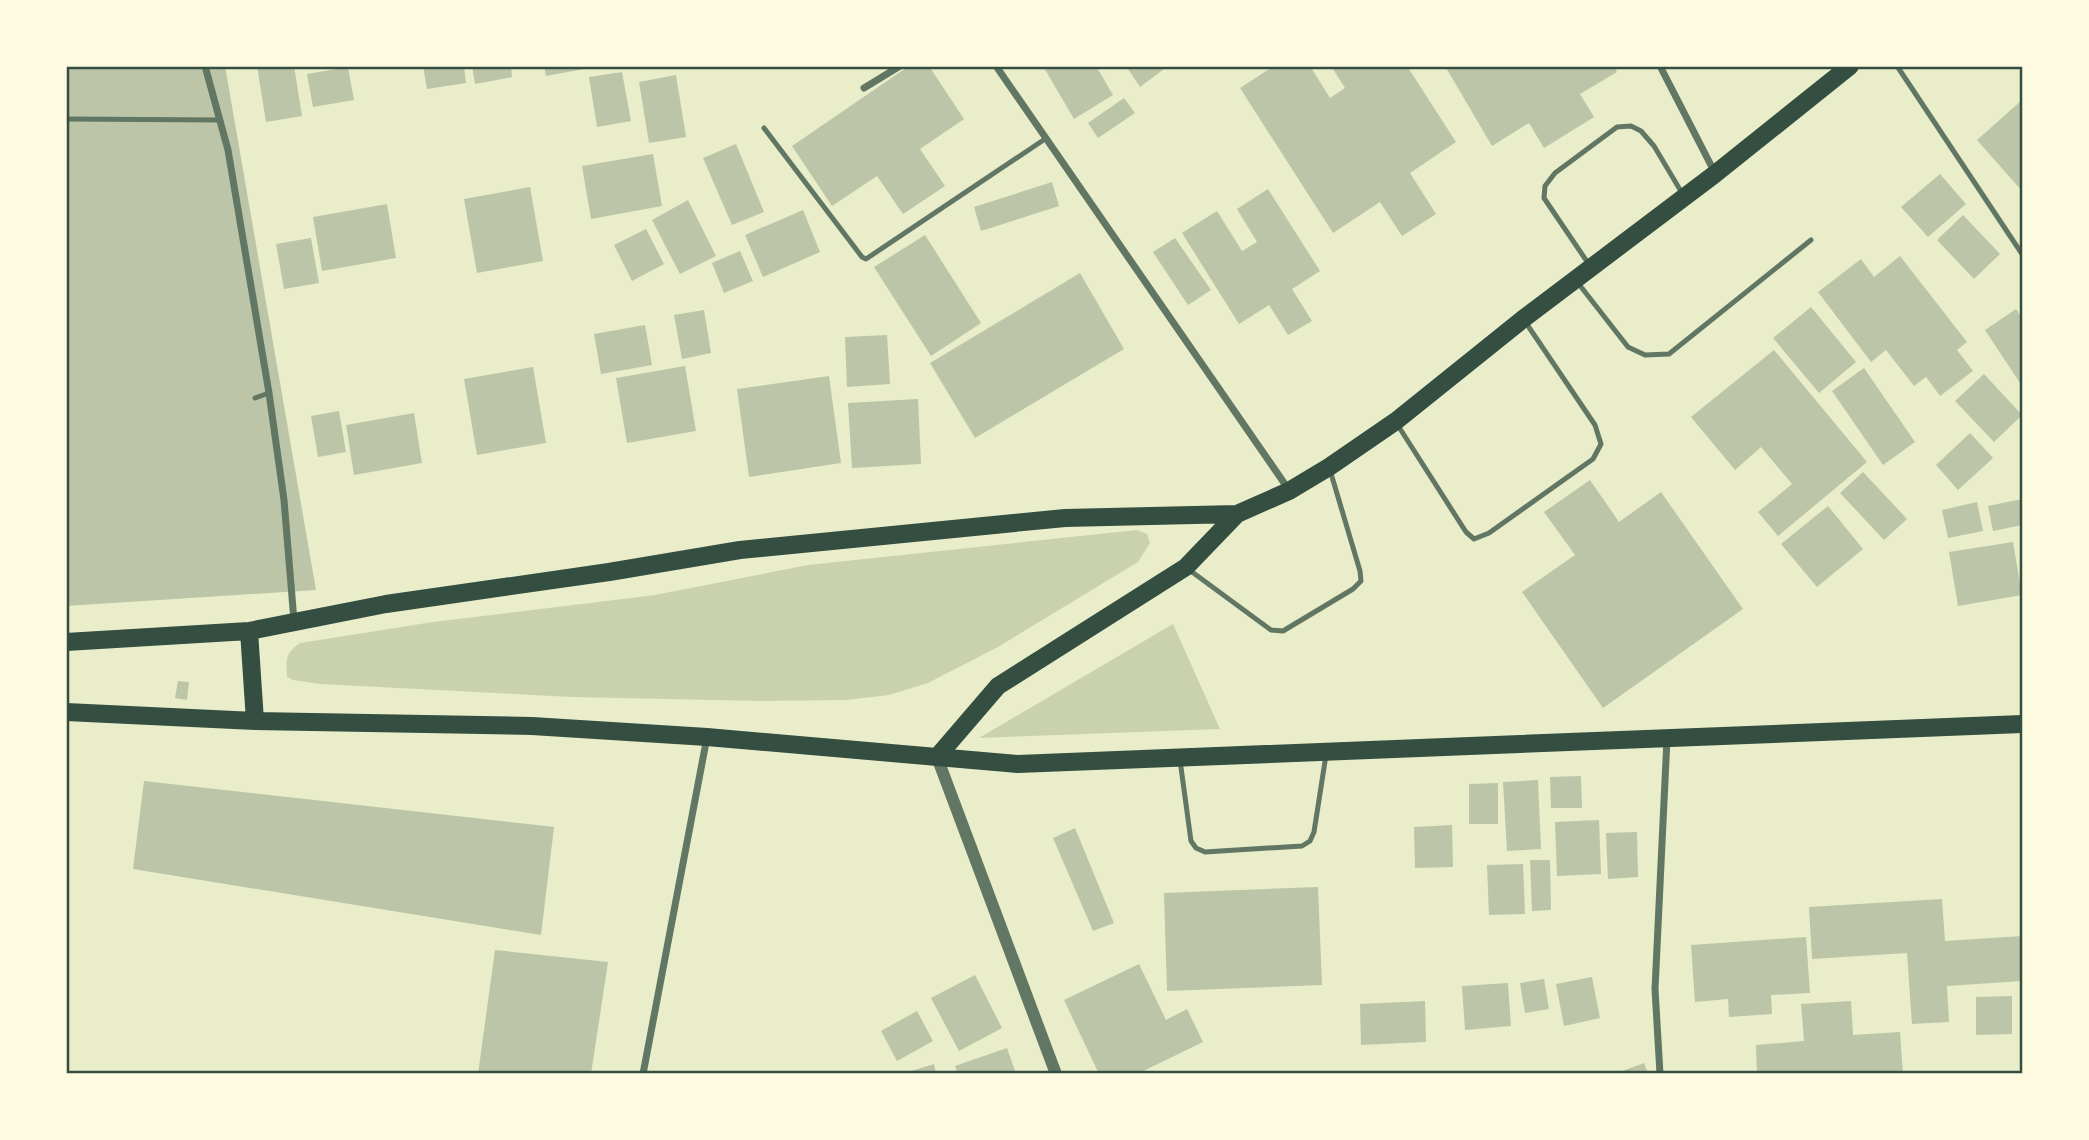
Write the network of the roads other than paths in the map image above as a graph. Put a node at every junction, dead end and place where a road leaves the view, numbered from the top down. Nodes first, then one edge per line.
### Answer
1 (205, 66) edge
2 (900, 66) edge
3 (996, 66) edge
4 (1660, 66) edge
5 (1850, 66) edge
6 (1897, 66) edge
7 (864, 88) dead end
8 (66, 119) edge
9 (219, 120) junction
10 (764, 128) dead end
11 (1045, 139) junction
12 (1715, 174) junction
13 (1684, 197) junction
14 (1811, 240) dead end
15 (2022, 254) edge
16 (1592, 268) junction
17 (1576, 281) junction
18 (1523, 319) junction
19 (269, 393) junction
20 (255, 398) dead end
21 (1396, 421) junction
22 (1329, 467) junction
23 (1289, 491) junction
24 (1237, 514) junction
25 (1186, 567) junction
26 (294, 622) junction
27 (249, 631) junction
28 (66, 642) edge
29 (66, 712) edge
30 (255, 721) junction
31 (2022, 723) edge
32 (707, 737) junction
33 (1668, 737) junction
34 (1327, 751) junction
35 (937, 757) junction
36 (1179, 757) junction
37 (643, 1073) edge
38 (1056, 1073) edge
39 (1660, 1073) edge

1 - 9 street
2 - 7 street
3 - 11 street
4 - 12 street
5 - 12 main road
6 - 15 lane
8 - 9 lane
9 - 19 street
10 - 11 lane
11 - 23 street
12 - 13 main road
13 - 16 main road
13 - 16 lane
14 - 17 lane
16 - 17 main road
17 - 18 main road
18 - 21 main road
18 - 21 lane
19 - 20 lane
19 - 26 street
21 - 22 main road
22 - 23 main road
22 - 25 lane
23 - 24 main road
24 - 25 main road
24 - 26 main road
25 - 35 main road
26 - 27 main road
27 - 28 main road
27 - 30 main road
29 - 30 main road
30 - 32 main road
31 - 33 main road
32 - 35 main road
32 - 37 street
33 - 34 main road
33 - 39 street
34 - 36 main road
34 - 36 lane
35 - 36 main road
35 - 38 street

